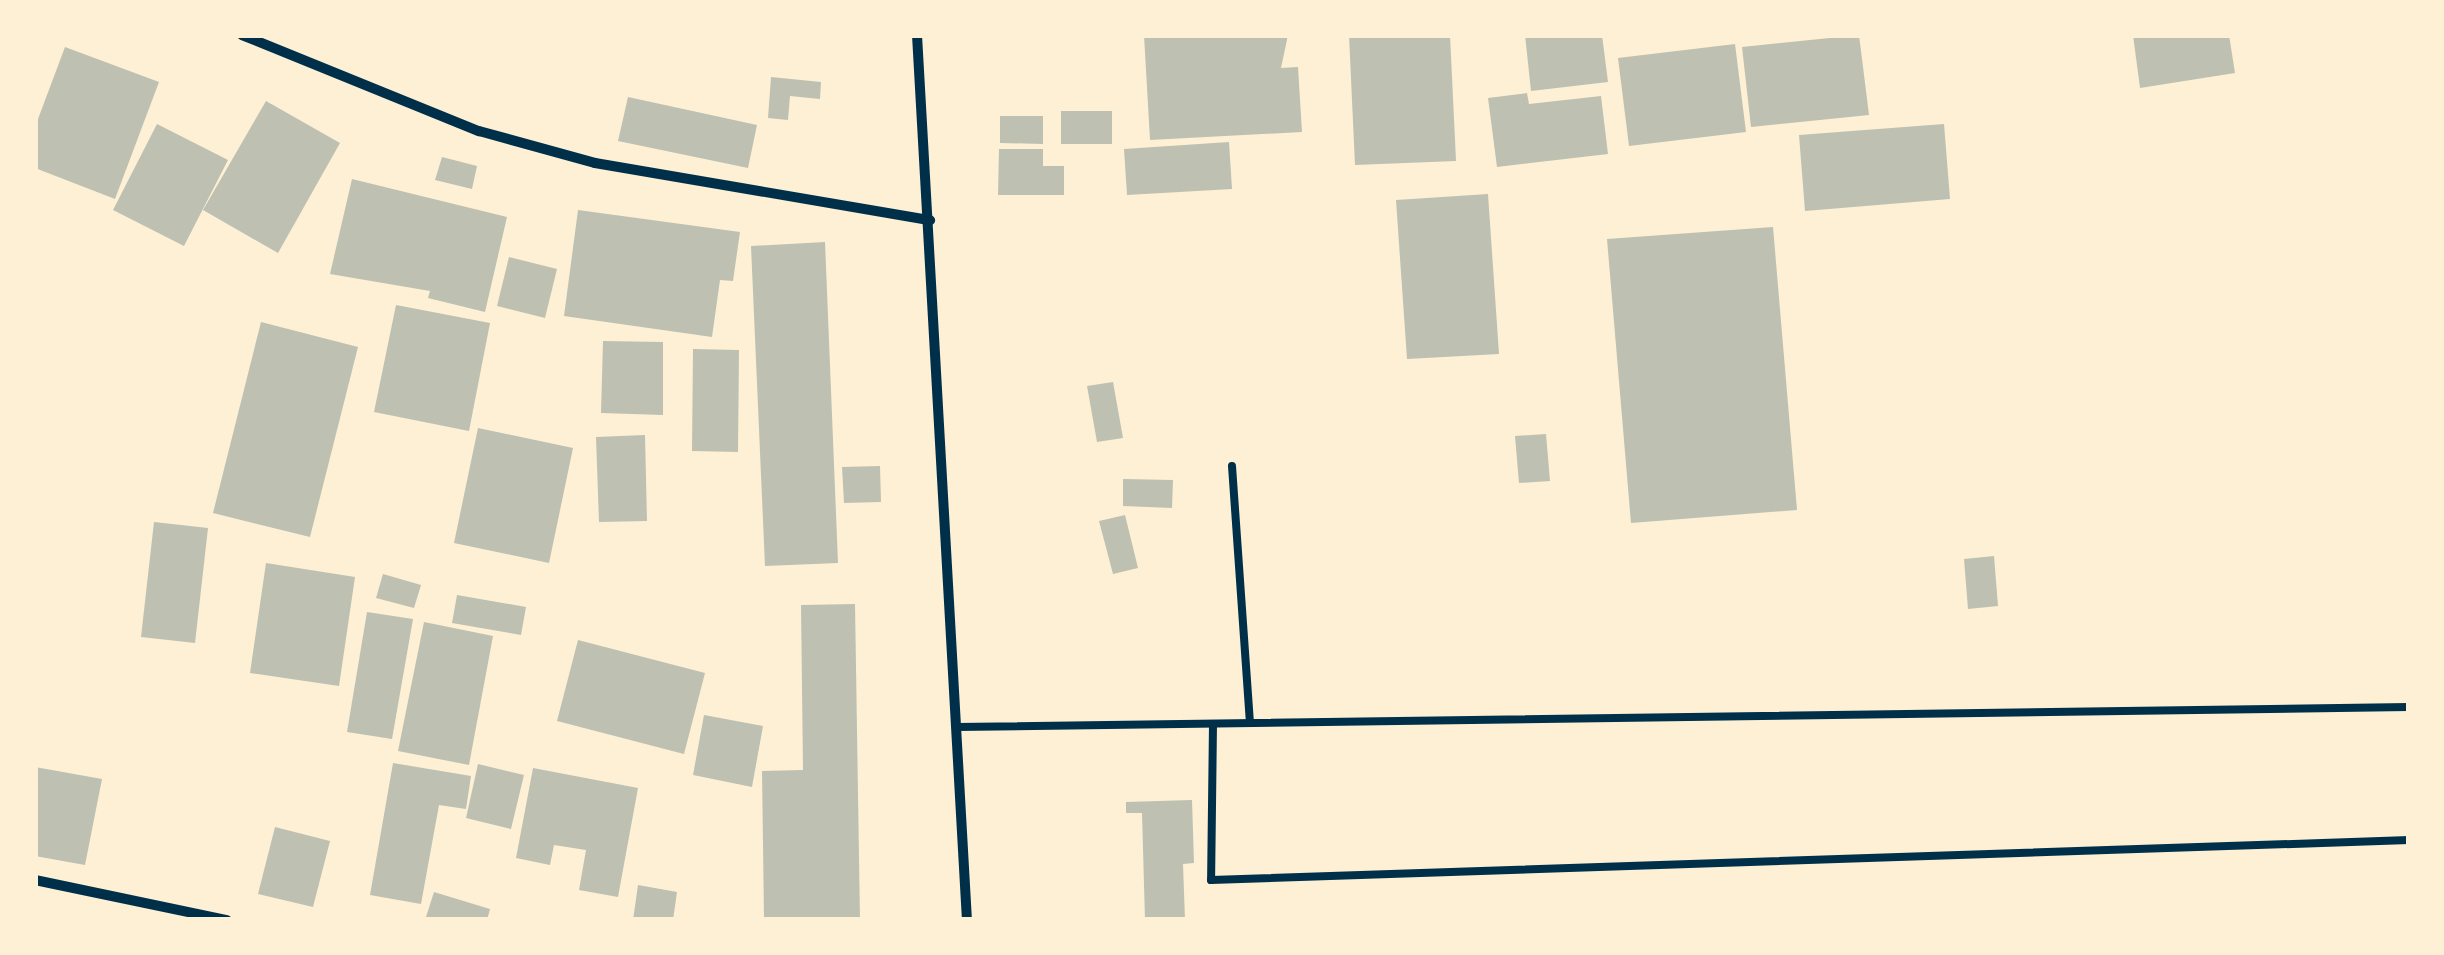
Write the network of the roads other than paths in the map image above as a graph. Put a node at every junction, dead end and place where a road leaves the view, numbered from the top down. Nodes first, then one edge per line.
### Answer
1 (242, 35) edge
2 (917, 35) edge
3 (930, 220) junction
4 (1232, 466) dead end
5 (2409, 706) edge
6 (1250, 722) junction
7 (1213, 724) junction
8 (957, 727) junction
9 (2409, 840) edge
10 (35, 880) edge
11 (228, 920) edge
12 (967, 920) edge

1 - 3 street
2 - 3 street
3 - 8 street
4 - 6 lane
5 - 6 lane
6 - 7 lane
7 - 8 lane
7 - 9 lane
8 - 12 street
10 - 11 street

